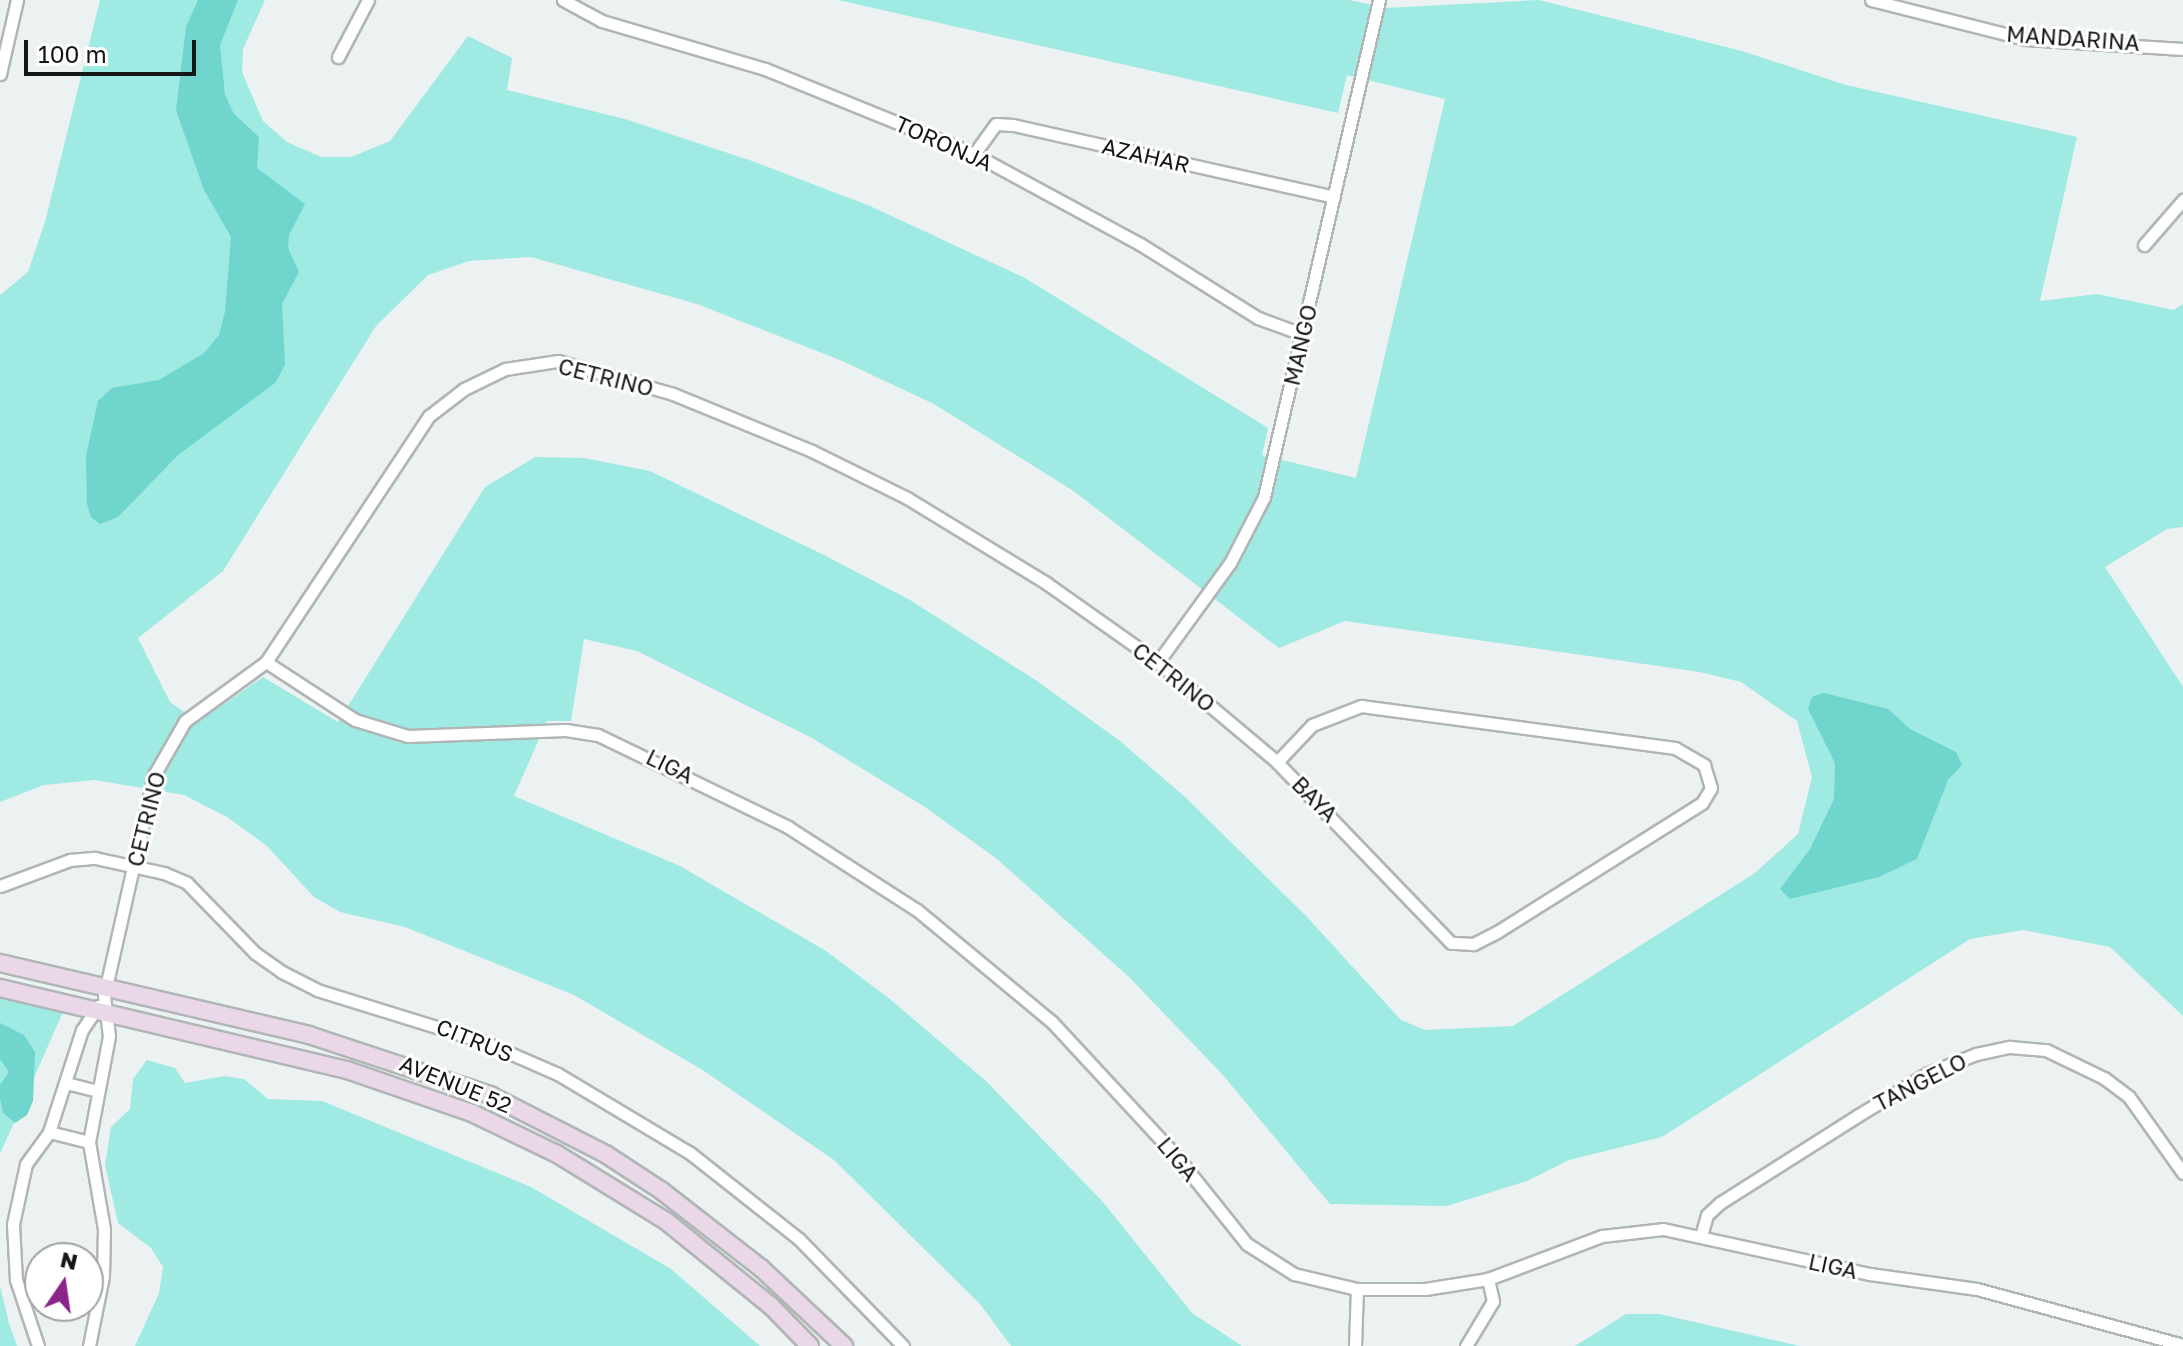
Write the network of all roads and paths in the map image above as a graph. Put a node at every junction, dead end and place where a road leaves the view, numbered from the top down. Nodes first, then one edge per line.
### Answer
1 (17, 0) edge
2 (368, 0) edge
3 (563, 0) edge
4 (1379, 0) edge
5 (1871, 0) edge
6 (2183, 49) edge
7 (338, 57) dead end
8 (0, 74) edge
9 (974, 154) junction
10 (1334, 197) junction
11 (2183, 200) edge
12 (2144, 245) dead end
13 (1302, 334) junction
14 (266, 662) junction
15 (1158, 662) junction
16 (1277, 762) junction
17 (134, 866) junction
18 (0, 886) edge
19 (0, 963) edge
20 (0, 988) edge
21 (105, 992) junction
22 (101, 1013) junction
23 (66, 1083) junction
24 (98, 1091) junction
25 (49, 1132) junction
26 (89, 1142) junction
27 (2183, 1173) edge
28 (1701, 1236) junction
29 (1488, 1279) junction
30 (1357, 1289) junction
31 (2183, 1345) edge
32 (38, 1346) edge
33 (89, 1346) edge
34 (810, 1346) edge
35 (844, 1346) edge
36 (903, 1346) edge
37 (1355, 1346) edge
38 (1466, 1346) edge

1 - 8 street
2 - 7 street
3 - 9 street, TORONJA
4 - 10 street, MANGO
5 - 6 street, MANDARINA
9 - 10 street, AZAHAR
9 - 13 street, TORONJA
10 - 13 street, MANGO
11 - 12 street
13 - 15 street, MANGO
14 - 15 street, CETRINO
14 - 17 street, CETRINO
14 - 30 street, LIGA
15 - 16 street, CETRINO
16 - 16 street, BAYA
17 - 18 street, CITRUS
17 - 21 street, CETRINO
17 - 36 street, CITRUS
19 - 21 main road, AVENUE 52
20 - 22 main road, AVENUE 52
21 - 22 street, CETRINO
21 - 35 main road, AVENUE 52
22 - 23 street, CETRINO
22 - 24 street
22 - 34 main road, AVENUE 52
23 - 24 street
23 - 25 street, CETRINO
24 - 26 street
25 - 26 street
25 - 32 street, CETRINO
26 - 33 street
27 - 28 street, TANGELO
28 - 29 street, LIGA
28 - 31 street, LIGA
29 - 30 street, LIGA
29 - 38 street
30 - 37 street

